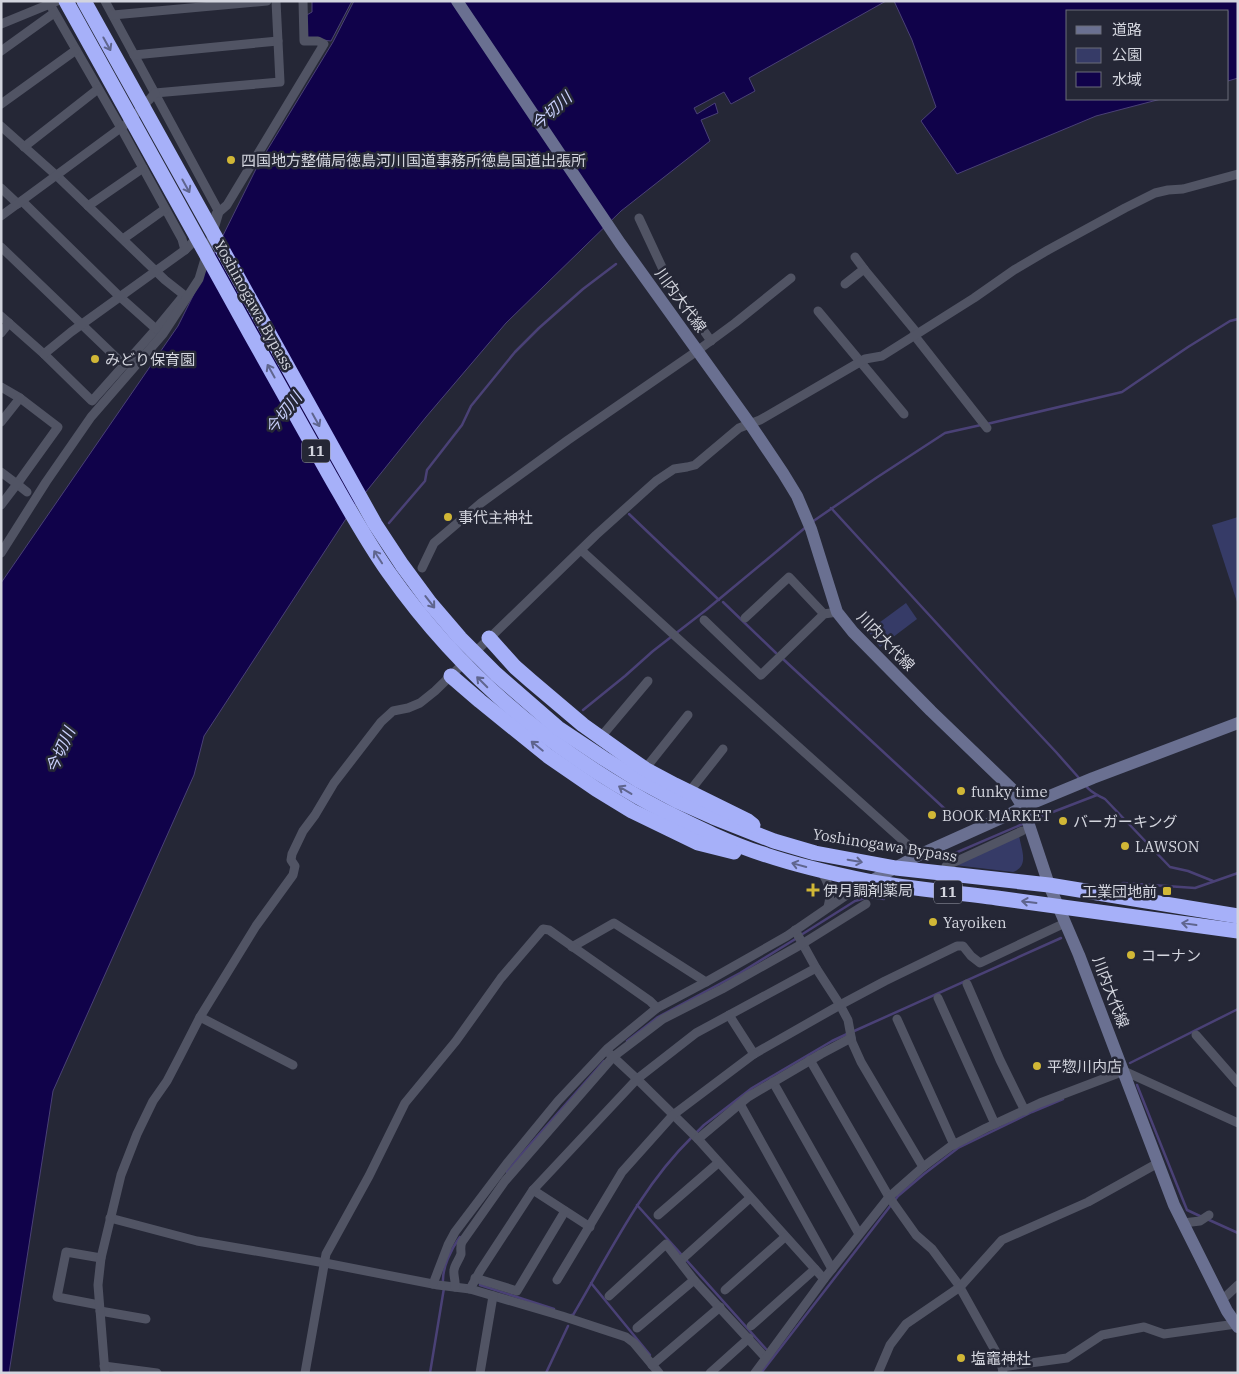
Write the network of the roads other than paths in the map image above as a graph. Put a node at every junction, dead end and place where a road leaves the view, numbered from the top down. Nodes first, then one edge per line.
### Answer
1 (66, 1) edge
2 (84, 1) edge
3 (105, 1) edge
4 (267, 1) edge
5 (276, 1) edge
6 (303, 1) edge
7 (456, 1) edge
8 (51, 2) edge
9 (54, 13) junction
10 (112, 15) junction
11 (1, 24) edge
12 (278, 41) junction
13 (76, 50) junction
14 (1, 51) edge
15 (134, 55) junction
16 (98, 89) junction
17 (155, 93) junction
18 (1, 104) edge
19 (1, 126) edge
20 (121, 128) junction
21 (24, 146) junction
22 (143, 168) junction
23 (1238, 174) edge
24 (57, 176) junction
25 (1, 188) edge
26 (20, 202) junction
27 (88, 206) junction
28 (165, 208) junction
29 (219, 212) junction
30 (1, 216) edge
31 (639, 218) dead end
32 (123, 239) junction
33 (1, 248) edge
34 (185, 250) junction
35 (855, 257) dead end
36 (864, 269) junction
37 (156, 270) junction
38 (791, 278) dead end
39 (845, 284) dead end
40 (120, 296) junction
41 (818, 311) dead end
42 (1, 316) edge
43 (9, 323) junction
44 (82, 324) junction
45 (156, 329) junction
46 (1, 333) edge
47 (916, 334) junction
48 (711, 341) junction
49 (697, 351) junction
50 (44, 354) junction
51 (860, 362) junction
52 (124, 365) junction
53 (1, 387) edge
54 (20, 398) junction
55 (904, 414) dead end
56 (1, 422) edge
57 (750, 424) junction
58 (984, 424) dead end
59 (1, 472) edge
60 (17, 484) junction
61 (28, 492) dead end
62 (1, 505) edge
63 (581, 550) junction
64 (1, 554) edge
65 (422, 568) dead end
66 (831, 613) junction
67 (745, 618) dead end
68 (704, 620) dead end
69 (489, 638) junction
70 (522, 673) junction
71 (451, 676) junction
72 (648, 681) dead end
73 (489, 709) junction
74 (688, 715) dead end
75 (1238, 723) edge
76 (600, 738) junction
77 (722, 749) dead end
78 (645, 769) junction
79 (689, 792) junction
80 (673, 807) junction
81 (1025, 821) junction
82 (774, 841) junction
83 (760, 853) junction
84 (919, 855) junction
85 (946, 866) dead end
86 (896, 868) junction
87 (820, 870) junction
88 (871, 881) junction
89 (1049, 885) junction
90 (866, 904) dead end
91 (1058, 906) junction
92 (828, 907) junction
93 (1238, 916) edge
94 (1065, 923) junction
95 (1238, 931) edge
96 (799, 937) junction
97 (572, 946) junction
98 (816, 968) junction
99 (706, 982) junction
100 (967, 984) dead end
101 (938, 998) dead end
102 (840, 1005) junction
103 (657, 1008) junction
104 (729, 1014) junction
105 (200, 1017) junction
106 (897, 1019) dead end
107 (851, 1034) junction
108 (1196, 1036) dead end
109 (610, 1054) junction
110 (754, 1054) junction
111 (810, 1060) junction
112 (293, 1065) dead end
113 (1124, 1071) junction
114 (637, 1079) junction
115 (773, 1082) junction
116 (1238, 1083) edge
117 (740, 1104) junction
118 (1024, 1110) junction
119 (673, 1115) junction
120 (1238, 1123) edge
121 (995, 1124) junction
122 (695, 1136) junction
123 (954, 1145) junction
124 (718, 1163) junction
125 (1158, 1163) junction
126 (923, 1167) junction
127 (533, 1190) junction
128 (889, 1196) junction
129 (750, 1198) junction
130 (565, 1211) junction
131 (658, 1215) dead end
132 (1209, 1215) dead end
133 (110, 1218) junction
134 (1183, 1223) junction
135 (590, 1228) junction
136 (859, 1234) junction
137 (786, 1237) junction
138 (456, 1242) junction
139 (101, 1258) junction
140 (680, 1261) junction
141 (325, 1263) junction
142 (832, 1269) junction
143 (815, 1270) junction
144 (475, 1278) junction
145 (824, 1279) junction
146 (557, 1280) dead end
147 (694, 1280) junction
148 (440, 1285) junction
149 (1238, 1285) edge
150 (456, 1287) junction
151 (960, 1287) junction
152 (470, 1289) junction
153 (725, 1290) dead end
154 (492, 1296) junction
155 (609, 1296) dead end
156 (1222, 1300) junction
157 (720, 1307) junction
158 (99, 1308) junction
159 (146, 1318) dead end
160 (1237, 1325) edge
161 (751, 1326) dead end
162 (637, 1328) dead end
163 (749, 1338) junction
164 (766, 1357) junction
165 (652, 1365) junction
166 (104, 1370) edge
167 (1002, 1370) edge
168 (157, 1373) edge
169 (305, 1373) edge
170 (480, 1373) edge
171 (659, 1373) edge
172 (710, 1373) edge
173 (755, 1373) edge
174 (878, 1373) edge

80 -> 1 highway, Yoshinogawa Bypass / 11
2 -> 80 highway, Yoshinogawa Bypass / 11
3 - 10 street
4 - 10 street
5 - 12 street
6 - 29 street
7 - 49 main road, 川内大代線
8 - 9 street
8 - 11 street
9 - 13 street
9 - 14 street
10 - 15 street
12 - 15 street
12 - 17 street
13 - 16 street
13 - 18 street
15 - 17 street
16 - 20 street
16 - 21 street
17 - 20 street
17 - 29 street
19 - 21 street
20 - 22 street
20 - 24 street
21 - 24 street
22 - 27 street
22 - 28 street
23 - 47 street
24 - 26 street
24 - 27 street
25 - 26 street
26 - 30 street
26 - 40 street
27 - 32 street
28 - 32 street
28 - 34 street
29 - 34 street
29 - 64 street
31 - 48 street
32 - 37 street
33 - 44 street
34 - 37 street
35 - 36 street
36 - 39 street
36 - 47 street
37 - 40 street
37 - 45 street
38 - 48 street
40 - 44 street
40 - 45 street
41 - 51 street
42 - 43 street
43 - 46 street
43 - 50 street
44 - 50 street
44 - 52 street
45 - 52 street
47 - 51 street
47 - 58 street
48 - 49 street
49 - 57 main road, 川内大代線
49 - 65 street
50 - 52 street
51 - 55 street
51 - 57 street
53 - 54 street
54 - 56 street
54 - 60 street
57 - 63 street
57 - 66 main road, 川内大代線
59 - 60 street
60 - 61 street
60 - 62 street
63 - 69 street
63 - 84 street
66 - 67 street
66 - 68 street
66 - 81 main road, 川内大代線
69 - 70 highway, 11
69 - 71 street
70 - 73 street
70 - 76 highway, 11
71 - 73 highway, 11
71 - 105 street
72 - 76 street
83 -> 73 highway, 11
74 - 78 street
75 - 81 main road
76 - 78 highway, 11
77 - 79 street
78 - 79 highway, 11
79 - 82 highway, 11
80 - 82 highway, Yoshinogawa Bypass / 11
80 - 83 highway, Yoshinogawa Bypass / 11
81 - 84 main road
81 - 85 street
81 - 89 main road, 川内大代線
82 -> 86 highway, Yoshinogawa Bypass / 11
87 -> 83 highway, Yoshinogawa Bypass / 11
84 - 86 main road
86 - 88 main road
86 - 89 highway, Yoshinogawa Bypass / 11
87 - 88 highway, Yoshinogawa Bypass / 11
87 - 92 street
91 -> 88 highway, Yoshinogawa Bypass / 11
88 - 92 street
89 - 91 main road, 川内大代線
89 - 93 highway, Yoshinogawa Bypass / 11
90 - 96 street
91 - 94 main road, 川内大代線
95 -> 91 highway, Yoshinogawa Bypass / 11
92 - 96 street
94 - 102 street
94 - 113 main road, 川内大代線
96 - 98 street
96 - 99 street
96 - 109 street
97 - 99 street
97 - 103 street
97 - 141 street
98 - 102 street
98 - 104 street
99 - 103 street
100 - 118 street
101 - 121 street
102 - 107 street
102 - 110 street
103 - 109 street
104 - 110 street
104 - 114 street
105 - 112 street
105 - 133 street
106 - 123 street
107 - 111 street
107 - 126 street
108 - 116 street
109 - 114 street
109 - 138 street
109 - 138 street
110 - 119 street
111 - 115 street
111 - 128 street
113 - 118 street
113 - 120 street
113 - 125 main road, 川内大代線
114 - 119 street
114 - 127 street
115 - 117 street
115 - 136 street
117 - 122 street
117 - 142 street
118 - 121 street
119 - 122 street
119 - 135 street
121 - 123 street
122 - 124 street
123 - 126 street
124 - 129 street
124 - 131 street
125 - 134 main road, 川内大代線
125 - 151 street
126 - 128 street
127 - 130 street
127 - 144 street
128 - 136 street
128 - 151 street
129 - 137 street
129 - 140 street
130 - 135 street
130 - 144 street
132 - 134 street
133 - 139 street
133 - 141 street
134 - 156 main road, 川内大代線
135 - 146 street
136 - 142 street
137 - 143 street
137 - 153 street
138 - 148 street
138 - 150 street
139 - 158 street
139 - 158 street
140 - 147 street
140 - 155 street
141 - 148 street
141 - 169 street
142 - 145 street
143 - 145 street
143 - 161 street
144 - 152 street
145 - 164 street
147 - 157 street
147 - 162 street
148 - 150 street
149 - 156 street
150 - 152 street
151 - 167 street
151 - 174 street
152 - 154 street
154 - 165 street
154 - 170 street
156 - 160 main road, 川内大代線
157 - 163 street
157 - 165 street
158 - 159 street
158 - 166 street
160 - 167 street
163 - 164 street
163 - 172 street
164 - 173 street
165 - 171 street
166 - 168 street

